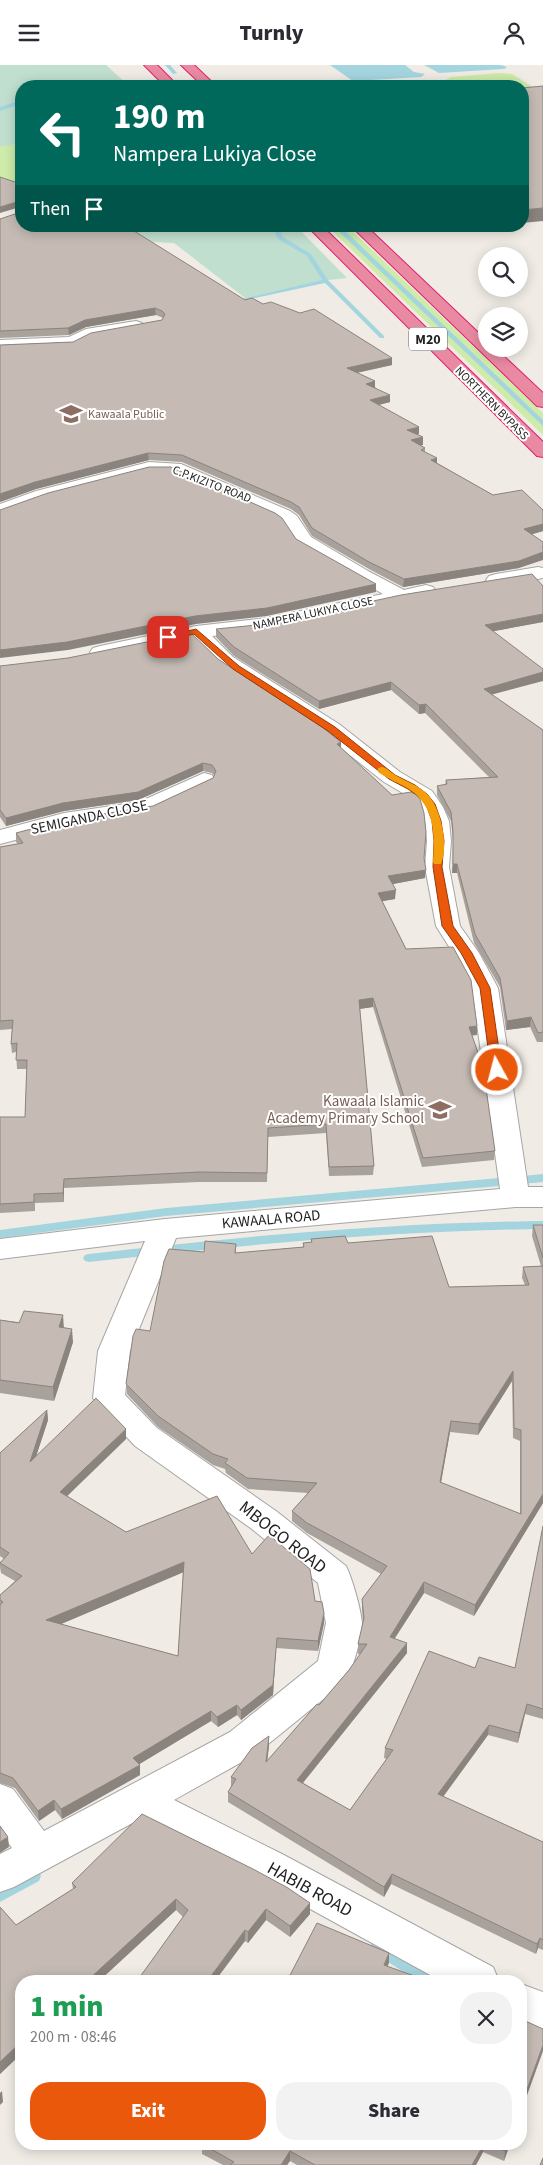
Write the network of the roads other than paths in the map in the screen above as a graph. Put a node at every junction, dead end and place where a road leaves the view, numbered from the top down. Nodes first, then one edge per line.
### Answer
1 (150, 65) edge
2 (187, 65) edge
3 (166, 80) edge
4 (203, 80) edge
5 (320, 232) edge
6 (364, 232) edge
7 (147, 324) edge
8 (478, 339) edge
9 (0, 345) edge
10 (496, 357) edge
11 (543, 402) edge
12 (543, 452) edge
13 (0, 510) edge
14 (538, 573) dead end
15 (479, 582) edge
16 (440, 589) edge
17 (400, 595) junction
18 (196, 632) junction
19 (84, 655) edge
20 (204, 780) edge
21 (0, 837) edge
22 (523, 1188) edge
23 (165, 1229) junction
24 (0, 1249) edge
25 (0, 1801) edge
26 (138, 1801) junction
27 (38, 1853) junction
28 (0, 1874) edge
29 (468, 1975) edge
30 (527, 2005) edge
31 (543, 2012) edge

1 - 3 highway
2 - 4 highway
5 - 12 highway, NORTHERN BYPASS / M20
6 - 8 highway
7 - 9 street
10 - 11 highway
13 - 17 street, C.P.KIZITO ROAD
14 - 15 street
16 - 17 street, NAMPERA LUKIYA CLOSE
17 - 18 street, NAMPERA LUKIYA CLOSE
18 - 19 street, NAMPERA LUKIYA CLOSE
18 - 22 street
20 - 21 street, SEMIGANDA CLOSE
22 - 23 street, KAWAALA ROAD
23 - 24 street, KAWAALA ROAD
23 - 26 street, MBOGO ROAD
25 - 27 street
26 - 27 street, MBOGO ROAD
26 - 29 street, HABIB ROAD
27 - 28 street, MBOGO ROAD
30 - 31 street

